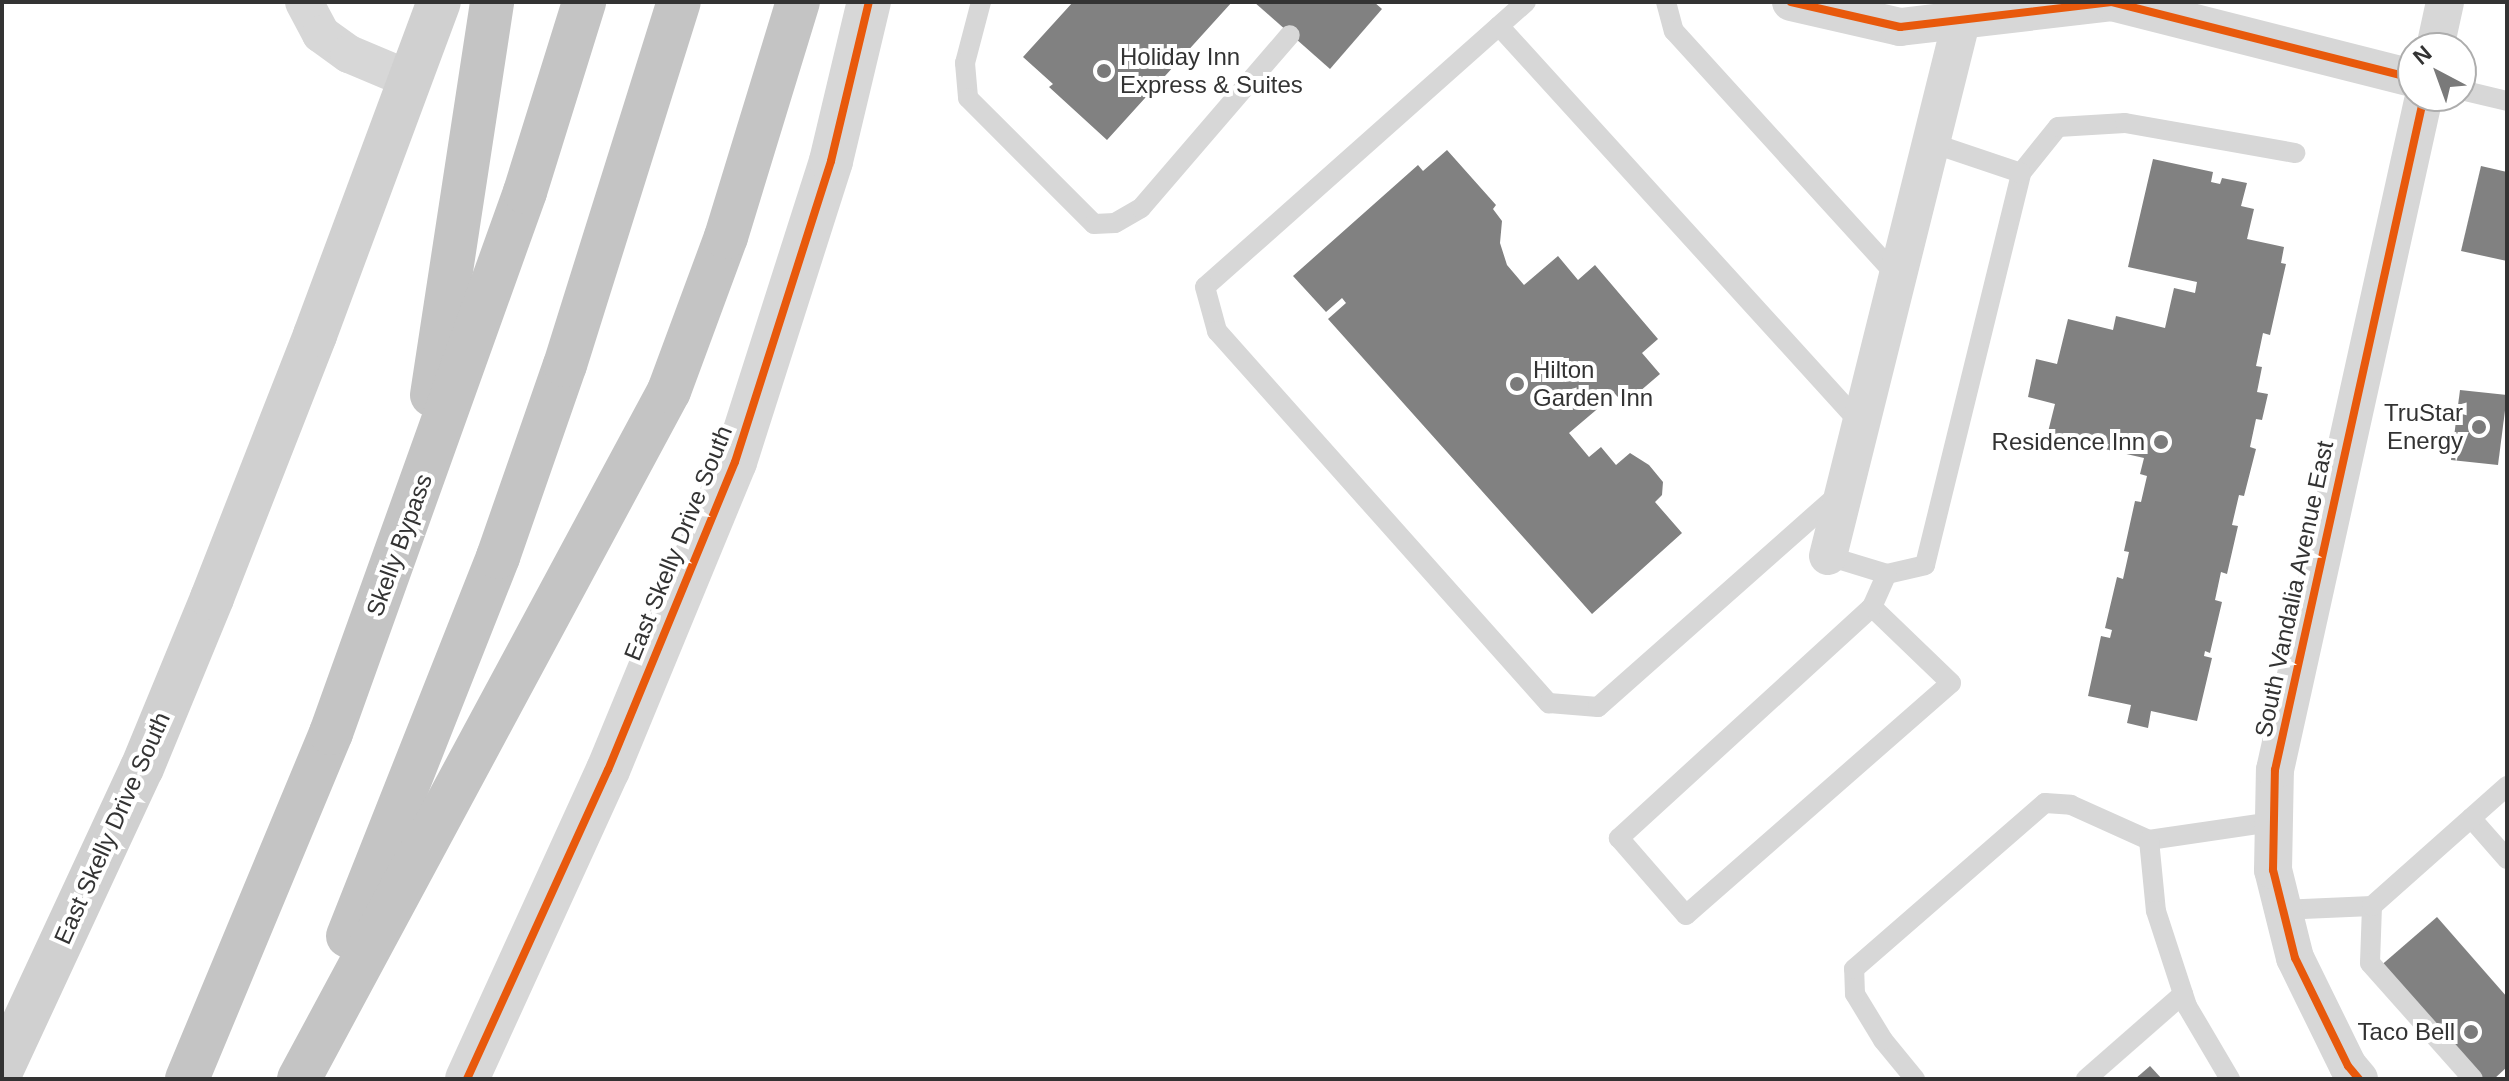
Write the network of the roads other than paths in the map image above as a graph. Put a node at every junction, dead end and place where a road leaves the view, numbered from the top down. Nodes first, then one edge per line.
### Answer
1 (304, 2) edge
2 (439, 2) edge
3 (492, 2) edge
4 (584, 2) edge
5 (679, 2) edge
6 (798, 2) edge
7 (869, 2) edge
8 (981, 2) edge
9 (1526, 2) edge
10 (1666, 2) edge
11 (1791, 2) edge
12 (2445, 2) edge
13 (1964, 11) edge
14 (1499, 26) junction
15 (2438, 32) edge
16 (1290, 35) dead end
17 (2397, 74) edge
18 (411, 80) junction
19 (2477, 94) edge
20 (2507, 101) edge
21 (2420, 112) edge
22 (1932, 143) junction
23 (2295, 153) dead end
24 (2021, 173) junction
25 (1898, 277) junction
26 (1861, 424) junction
27 (1845, 488) junction
28 (417, 496) junction
29 (1828, 556) joint
30 (1887, 574) junction
31 (1872, 607) junction
32 (2507, 786) edge
33 (2471, 818) junction
34 (2273, 822) junction
35 (2149, 840) junction
36 (2507, 859) edge
37 (2372, 906) junction
38 (2283, 910) junction
39 (2183, 994) junction
40 (2, 1069) edge
41 (187, 1079) edge
42 (291, 1079) edge
43 (299, 1079) edge
44 (467, 1079) edge
45 (1915, 1079) edge
46 (2086, 1079) edge
47 (2230, 1079) edge
48 (2359, 1079) edge
49 (2473, 1079) edge

1 - 18 street
2 - 18 main road, East Skelly Drive South
3 - 28 highway
4 - 28 highway, Skelly Bypass
5 - 42 highway
6 - 43 highway
7 - 44 street, East Skelly Drive South
8 - 16 lane
9 - 14 lane
10 - 25 lane
11 - 13 street
12 - 15 street
13 - 17 street
13 - 22 street
14 - 26 lane
14 - 27 lane
18 - 40 main road, East Skelly Drive South
19 - 20 lane
21 - 34 street, South Vandalia Avenue East
22 - 24 lane
22 - 25 street
23 - 24 lane
24 - 30 lane
25 - 26 street
26 - 27 street
27 - 29 street
28 - 41 highway, Skelly Bypass
29 - 30 lane
30 - 31 lane
31 - 31 lane
32 - 33 lane
33 - 36 lane
33 - 37 lane
34 - 35 lane
34 - 38 street, South Vandalia Avenue East
35 - 39 lane
35 - 45 lane
37 - 38 lane
37 - 49 lane
38 - 48 street, South Vandalia Avenue East
39 - 46 lane
39 - 47 lane

